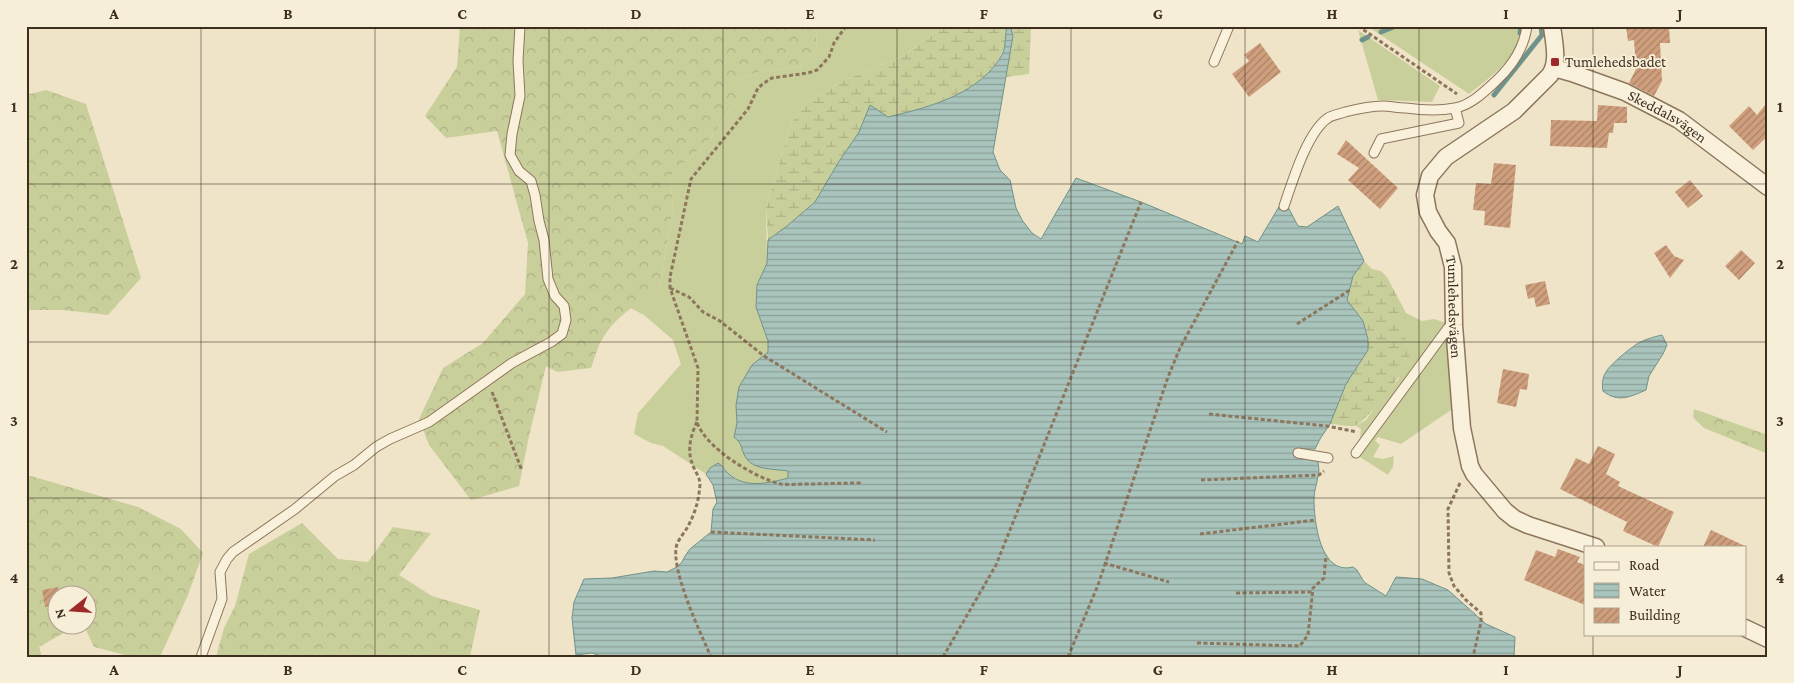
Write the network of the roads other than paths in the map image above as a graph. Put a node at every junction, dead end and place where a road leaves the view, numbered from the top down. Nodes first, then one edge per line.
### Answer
1 (520, 26) edge
2 (1229, 26) edge
3 (1527, 26) edge
4 (1552, 26) edge
5 (1214, 62) dead end
6 (1554, 68) junction
7 (1455, 108) junction
8 (1374, 153) dead end
9 (1768, 187) edge
10 (1284, 206) dead end
11 (1454, 325) junction
12 (1298, 453) dead end
13 (1356, 453) dead end
14 (1328, 458) dead end
15 (1593, 546) edge
16 (1746, 628) edge
17 (1768, 639) edge
18 (201, 657) edge

1 - 18 lane
2 - 5 lane
3 - 7 lane
4 - 6 street
6 - 9 street, Skeddalsvägen
6 - 11 street, Tumlehedsvägen
7 - 8 lane
7 - 10 lane
11 - 13 lane
11 - 15 street, Tumlehedsvägen
12 - 14 lane
16 - 17 street

